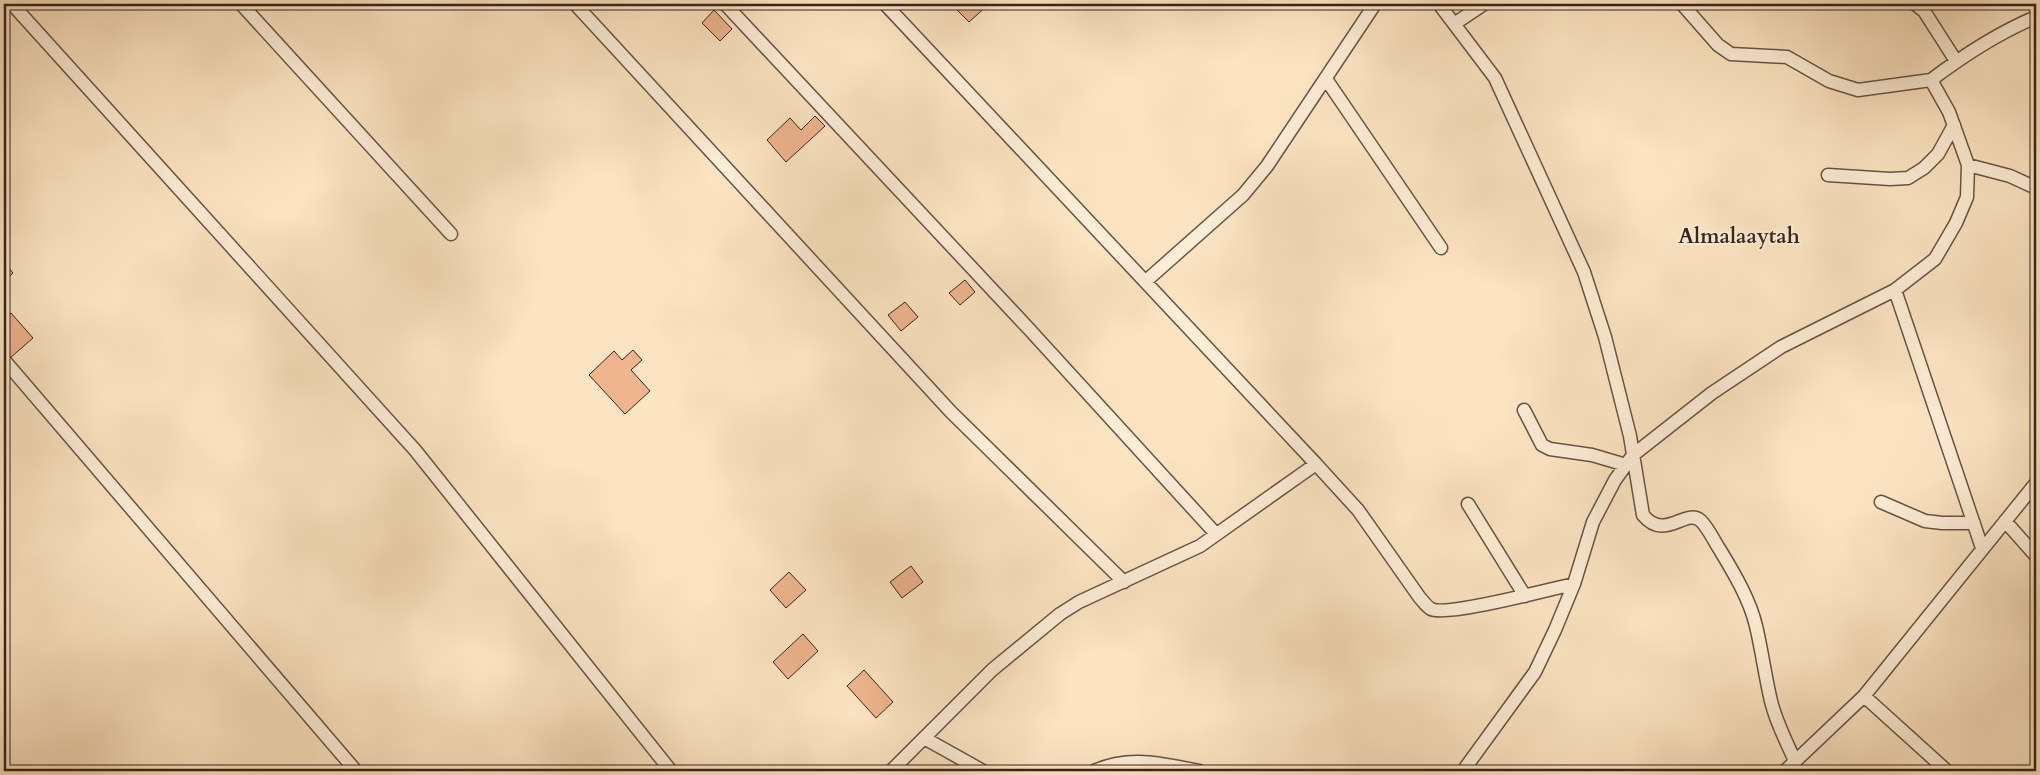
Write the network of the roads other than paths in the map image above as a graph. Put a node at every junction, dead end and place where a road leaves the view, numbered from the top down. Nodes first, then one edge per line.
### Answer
1 (12, 4) edge
2 (240, 4) edge
3 (575, 4) edge
4 (725, 4) edge
5 (885, 4) edge
6 (1375, 4) edge
7 (1439, 4) edge
8 (1484, 4) edge
9 (1682, 4) edge
10 (1915, 4) edge
11 (2036, 17) edge
12 (1454, 24) junction
13 (1956, 61) junction
14 (1326, 79) junction
15 (1931, 80) junction
16 (1954, 125) junction
17 (1968, 165) junction
18 (1828, 175) dead end
19 (2036, 188) edge
20 (451, 234) dead end
21 (1441, 248) dead end
22 (1146, 282) junction
23 (1895, 290) junction
24 (4, 360) edge
25 (1524, 410) dead end
26 (1629, 460) junction
27 (1316, 464) junction
28 (2036, 483) edge
29 (1881, 502) dead end
30 (1468, 504) dead end
31 (2005, 521) junction
32 (1974, 523) junction
33 (1216, 534) junction
34 (1982, 548) junction
35 (2036, 556) edge
36 (1124, 582) junction
37 (1574, 584) junction
38 (1524, 596) junction
39 (1864, 696) junction
40 (924, 738) junction
41 (1795, 761) junction
42 (356, 771) edge
43 (671, 771) edge
44 (891, 771) edge
45 (983, 771) edge
46 (1094, 771) edge
47 (1199, 771) edge
48 (1463, 771) edge
49 (1785, 771) edge
50 (1947, 771) edge

1 - 43 street
2 - 20 street
3 - 36 street
4 - 33 street
5 - 22 street
6 - 14 street
7 - 12 street
8 - 12 street
9 - 15 street
10 - 13 street
11 - 13 street
12 - 26 street
13 - 15 street
14 - 21 street
14 - 22 street
15 - 16 street
16 - 17 street
16 - 18 street
17 - 19 street
17 - 23 street
22 - 27 street
23 - 26 street
23 - 32 street
24 - 42 street
25 - 26 street
26 - 37 street
26 - 41 street
27 - 33 street
27 - 38 street
28 - 31 street
29 - 32 street
30 - 38 street
31 - 34 street
31 - 35 street
32 - 34 street
33 - 36 street
34 - 39 street
36 - 40 street
37 - 38 street
37 - 48 street
39 - 41 street
39 - 50 street
40 - 44 street
40 - 45 street
41 - 49 street
46 - 47 street

